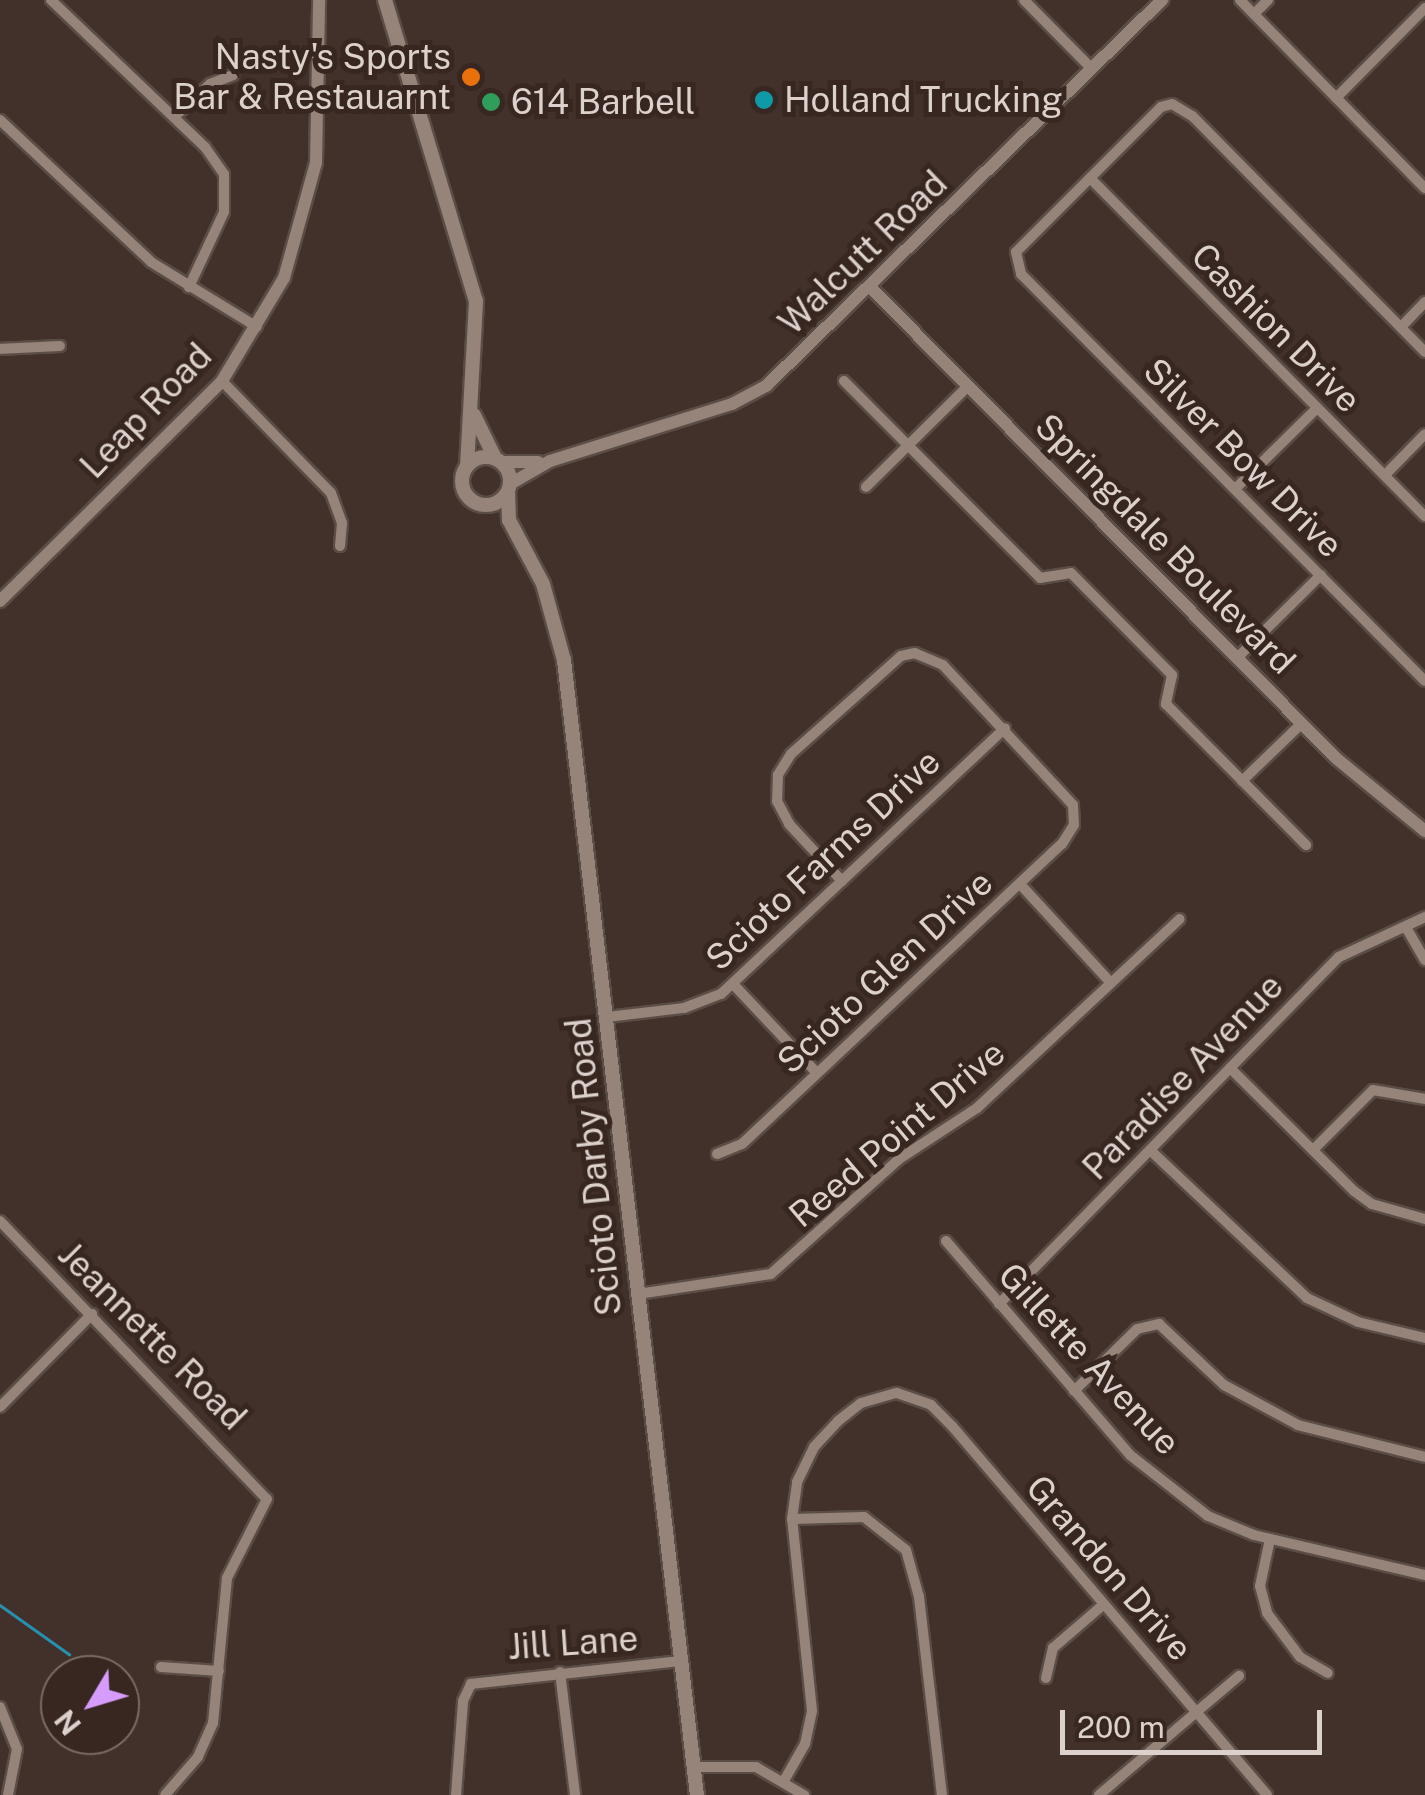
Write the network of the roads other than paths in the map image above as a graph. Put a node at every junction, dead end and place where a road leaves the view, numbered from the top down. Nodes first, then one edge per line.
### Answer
1 (51, 0) edge
2 (319, 0) edge
3 (386, 0) edge
4 (1024, 0) edge
5 (1162, 0) edge
6 (1240, 0) edge
7 (1268, 0) edge
8 (1425, 8) edge
9 (1254, 14) junction
10 (1092, 69) junction
11 (233, 75) dead end
12 (1336, 98) junction
13 (174, 117) junction
14 (0, 120) edge
15 (1090, 178) junction
16 (1425, 188) edge
17 (189, 288) junction
18 (872, 290) junction
19 (1425, 302) edge
20 (257, 327) junction
21 (1401, 327) junction
22 (60, 346) dead end
23 (0, 349) edge
24 (1425, 352) edge
25 (222, 381) junction
26 (844, 381) dead end
27 (967, 387) junction
28 (470, 405) junction
29 (1317, 408) junction
30 (1425, 434) edge
31 (908, 445) junction
32 (498, 460) junction
33 (550, 461) junction
34 (467, 466) junction
35 (1384, 475) junction
36 (866, 487) dead end
37 (509, 488) junction
38 (1235, 489) junction
39 (479, 505) junction
40 (1425, 516) edge
41 (519, 540) junction
42 (340, 546) dead end
43 (1320, 575) junction
44 (0, 601) edge
45 (1236, 658) junction
46 (1425, 681) edge
47 (1302, 724) junction
48 (1005, 728) junction
49 (1242, 781) junction
50 (1425, 831) edge
51 (1306, 846) dead end
52 (842, 881) junction
53 (1020, 884) junction
54 (1425, 917) edge
55 (1180, 918) dead end
56 (1407, 928) junction
57 (1425, 960) edge
58 (1111, 982) junction
59 (734, 984) junction
60 (608, 1017) junction
61 (1230, 1068) junction
62 (818, 1073) junction
63 (1425, 1100) edge
64 (1314, 1149) junction
65 (1150, 1150) junction
66 (717, 1154) dead end
67 (1425, 1219) edge
68 (0, 1221) edge
69 (946, 1241) dead end
70 (638, 1294) junction
71 (999, 1304) junction
72 (92, 1314) junction
73 (1425, 1338) edge
74 (1074, 1391) junction
75 (0, 1407) edge
76 (1425, 1457) edge
77 (792, 1519) junction
78 (1270, 1538) junction
79 (1425, 1575) edge
80 (1104, 1604) junction
81 (680, 1661) junction
82 (161, 1666) dead end
83 (219, 1670) junction
84 (560, 1672) junction
85 (1328, 1674) dead end
86 (1240, 1676) dead end
87 (1046, 1678) dead end
88 (0, 1706) edge
89 (1197, 1712) junction
90 (694, 1767) junction
91 (784, 1779) junction
92 (8, 1795) edge
93 (166, 1795) edge
94 (456, 1795) edge
95 (574, 1795) edge
96 (697, 1795) edge
97 (804, 1795) edge
98 (942, 1795) edge
99 (1099, 1795) edge
100 (1267, 1795) edge

1 - 13 street
2 - 20 street, Leap Road
3 - 28 main road
4 - 10 street
5 - 10 street, Walcutt Road
6 - 9 street
7 - 9 street
8 - 12 street
9 - 12 street
10 - 18 street, Walcutt Road
11 - 13 street
12 - 16 street
13 - 17 street
14 - 17 street
15 - 21 street
15 - 29 street, Cashion Drive
15 - 38 street, Silver Bow Drive
17 - 20 street
18 - 27 street, Springdale Boulevard
18 - 33 street, Walcutt Road
19 - 21 street
20 - 25 street, Leap Road
21 - 24 street
22 - 23 street
25 - 42 street
25 - 44 street, Leap Road
26 - 31 street
27 - 31 street
27 - 45 street, Springdale Boulevard
28 - 32 main road
28 - 34 main road
29 - 35 street, Cashion Drive
29 - 38 street
30 - 35 street
31 - 36 street
31 - 49 street
32 - 33 street, Walcutt Road
32 - 34 main road
32 - 37 main road
33 - 37 street, Walcutt Road
34 - 39 main road
35 - 40 street, Cashion Drive
37 - 39 main road
37 - 41 main road, Scioto Darby Road
38 - 43 street, Silver Bow Drive
39 - 41 main road, Scioto Darby Road
41 - 60 main road, Scioto Darby Road
43 - 45 street
43 - 46 street, Silver Bow Drive
45 - 47 street, Springdale Boulevard
47 - 49 street
47 - 50 street, Springdale Boulevard
48 - 52 street, Scioto Farms Drive
48 - 52 street
48 - 53 street, Scioto Glen Drive
49 - 51 street
52 - 59 street, Scioto Farms Drive
53 - 58 street
53 - 62 street, Scioto Glen Drive
54 - 56 street, Paradise Avenue
55 - 58 street, Reed Point Drive
56 - 57 street
56 - 61 street, Paradise Avenue
58 - 70 street, Reed Point Drive
59 - 60 street, Scioto Farms Drive
59 - 62 street
60 - 70 main road, Scioto Darby Road
61 - 64 street
61 - 65 street, Paradise Avenue
62 - 66 street, Scioto Glen Drive
63 - 64 street
64 - 67 street
65 - 71 street, Paradise Avenue
65 - 73 street
68 - 72 street, Jeannette Road
69 - 71 street, Gillette Avenue
70 - 81 main road, Scioto Darby Road
71 - 74 street, Gillette Avenue
72 - 75 street
72 - 83 street, Jeannette Road
74 - 76 street
74 - 78 street, Gillette Avenue
77 - 80 street, Grandon Drive
77 - 91 street
77 - 98 street
78 - 79 street, Gillette Avenue
78 - 85 street
80 - 87 street
80 - 89 street, Grandon Drive
81 - 84 street, Jill Lane
81 - 90 main road, Scioto Darby Road
82 - 83 street
83 - 93 street
84 - 94 street, Jill Lane
84 - 95 street
86 - 89 street
88 - 92 street
89 - 99 street
89 - 100 street, Grandon Drive
90 - 91 street
90 - 96 main road, Scioto Darby Road
91 - 97 street

